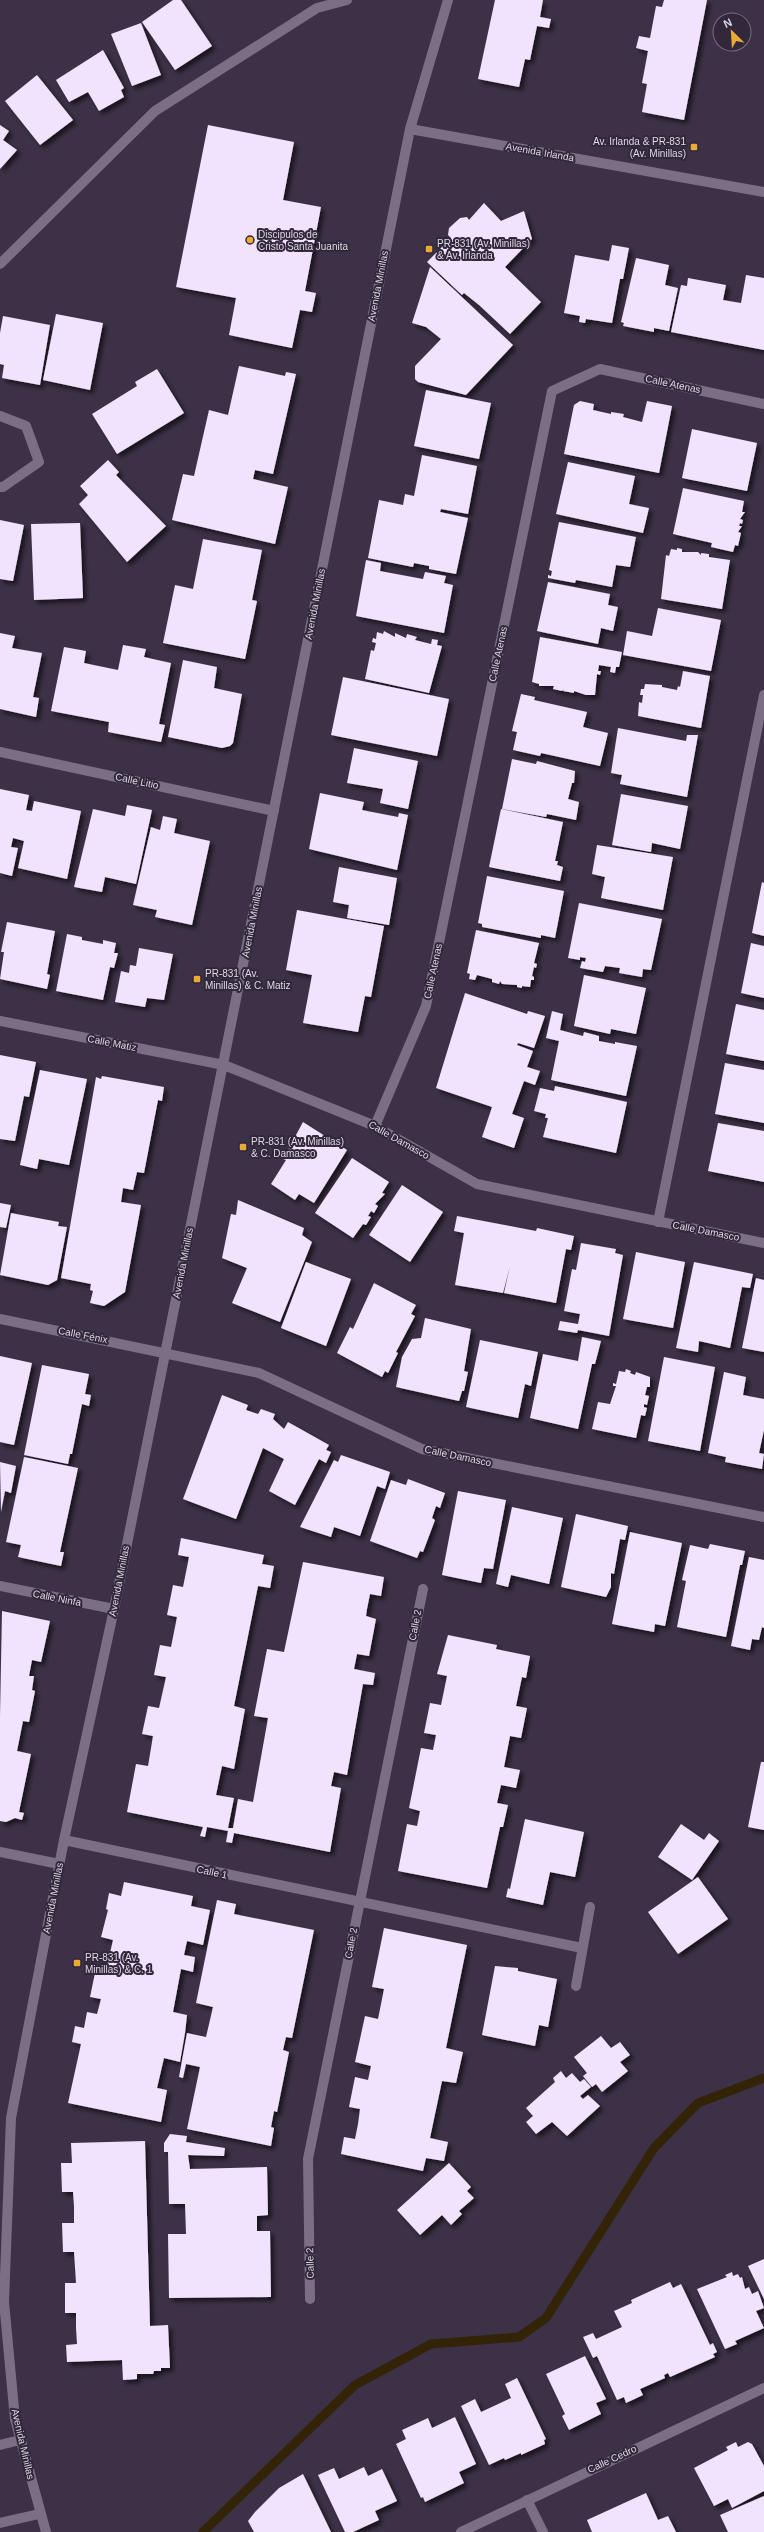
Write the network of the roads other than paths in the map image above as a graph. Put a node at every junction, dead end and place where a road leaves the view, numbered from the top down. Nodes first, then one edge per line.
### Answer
1 (347, 0) edge
2 (448, 0) edge
3 (410, 129) junction
4 (764, 192) edge
5 (0, 264) edge
6 (764, 404) edge
7 (0, 416) edge
8 (0, 487) edge
9 (764, 695) edge
10 (0, 752) edge
11 (274, 811) junction
12 (0, 1021) edge
13 (224, 1064) junction
14 (375, 1126) junction
15 (658, 1222) junction
16 (764, 1243) edge
17 (0, 1319) edge
18 (165, 1352) junction
19 (764, 1518) edge
20 (0, 1586) edge
21 (423, 1589) dead end
22 (114, 1609) junction
23 (64, 1840) junction
24 (0, 1852) edge
25 (60, 1864) junction
26 (360, 1903) junction
27 (590, 1907) dead end
28 (582, 1948) junction
29 (576, 1986) dead end
30 (0, 2117) edge
31 (11, 2118) junction
32 (310, 2299) dead end
33 (764, 2388) edge
34 (20, 2440) junction
35 (0, 2445) edge
36 (527, 2500) junction
37 (39, 2514) junction
38 (0, 2523) edge
39 (46, 2532) edge
40 (461, 2532) edge
41 (543, 2532) edge

1 - 5 street
2 - 3 street, Avenida Minillas
3 - 4 street, Avenida Irlanda
3 - 11 street, Avenida Minillas
6 - 14 street, Calle Atenas
7 - 8 street
9 - 15 street
10 - 11 street, Calle Litio
11 - 13 street, Avenida Minillas
12 - 13 street, Calle Matiz
13 - 14 street, Calle Damasco
13 - 18 street, Avenida Minillas
14 - 15 street, Calle Damasco
15 - 16 street, Calle Damasco
17 - 18 street, Calle Fénix
18 - 19 street, Calle Damasco
18 - 22 street, Avenida Minillas
20 - 22 street, Calle Ninfa
21 - 26 street, Calle 2
22 - 23 street, Avenida Minillas
23 - 25 street, Avenida Minillas
23 - 26 street, Calle 1
24 - 25 street
25 - 31 street, Avenida Minillas
26 - 28 street, Calle 1
26 - 32 street, Calle 2
27 - 28 street
28 - 29 street
30 - 31 street
31 - 34 street, Avenida Minillas
33 - 36 street, Calle Cedro
34 - 35 street
34 - 37 street, Avenida Minillas
36 - 40 street, Calle Cedro
36 - 41 street
37 - 38 street
37 - 39 street, Avenida Minillas

